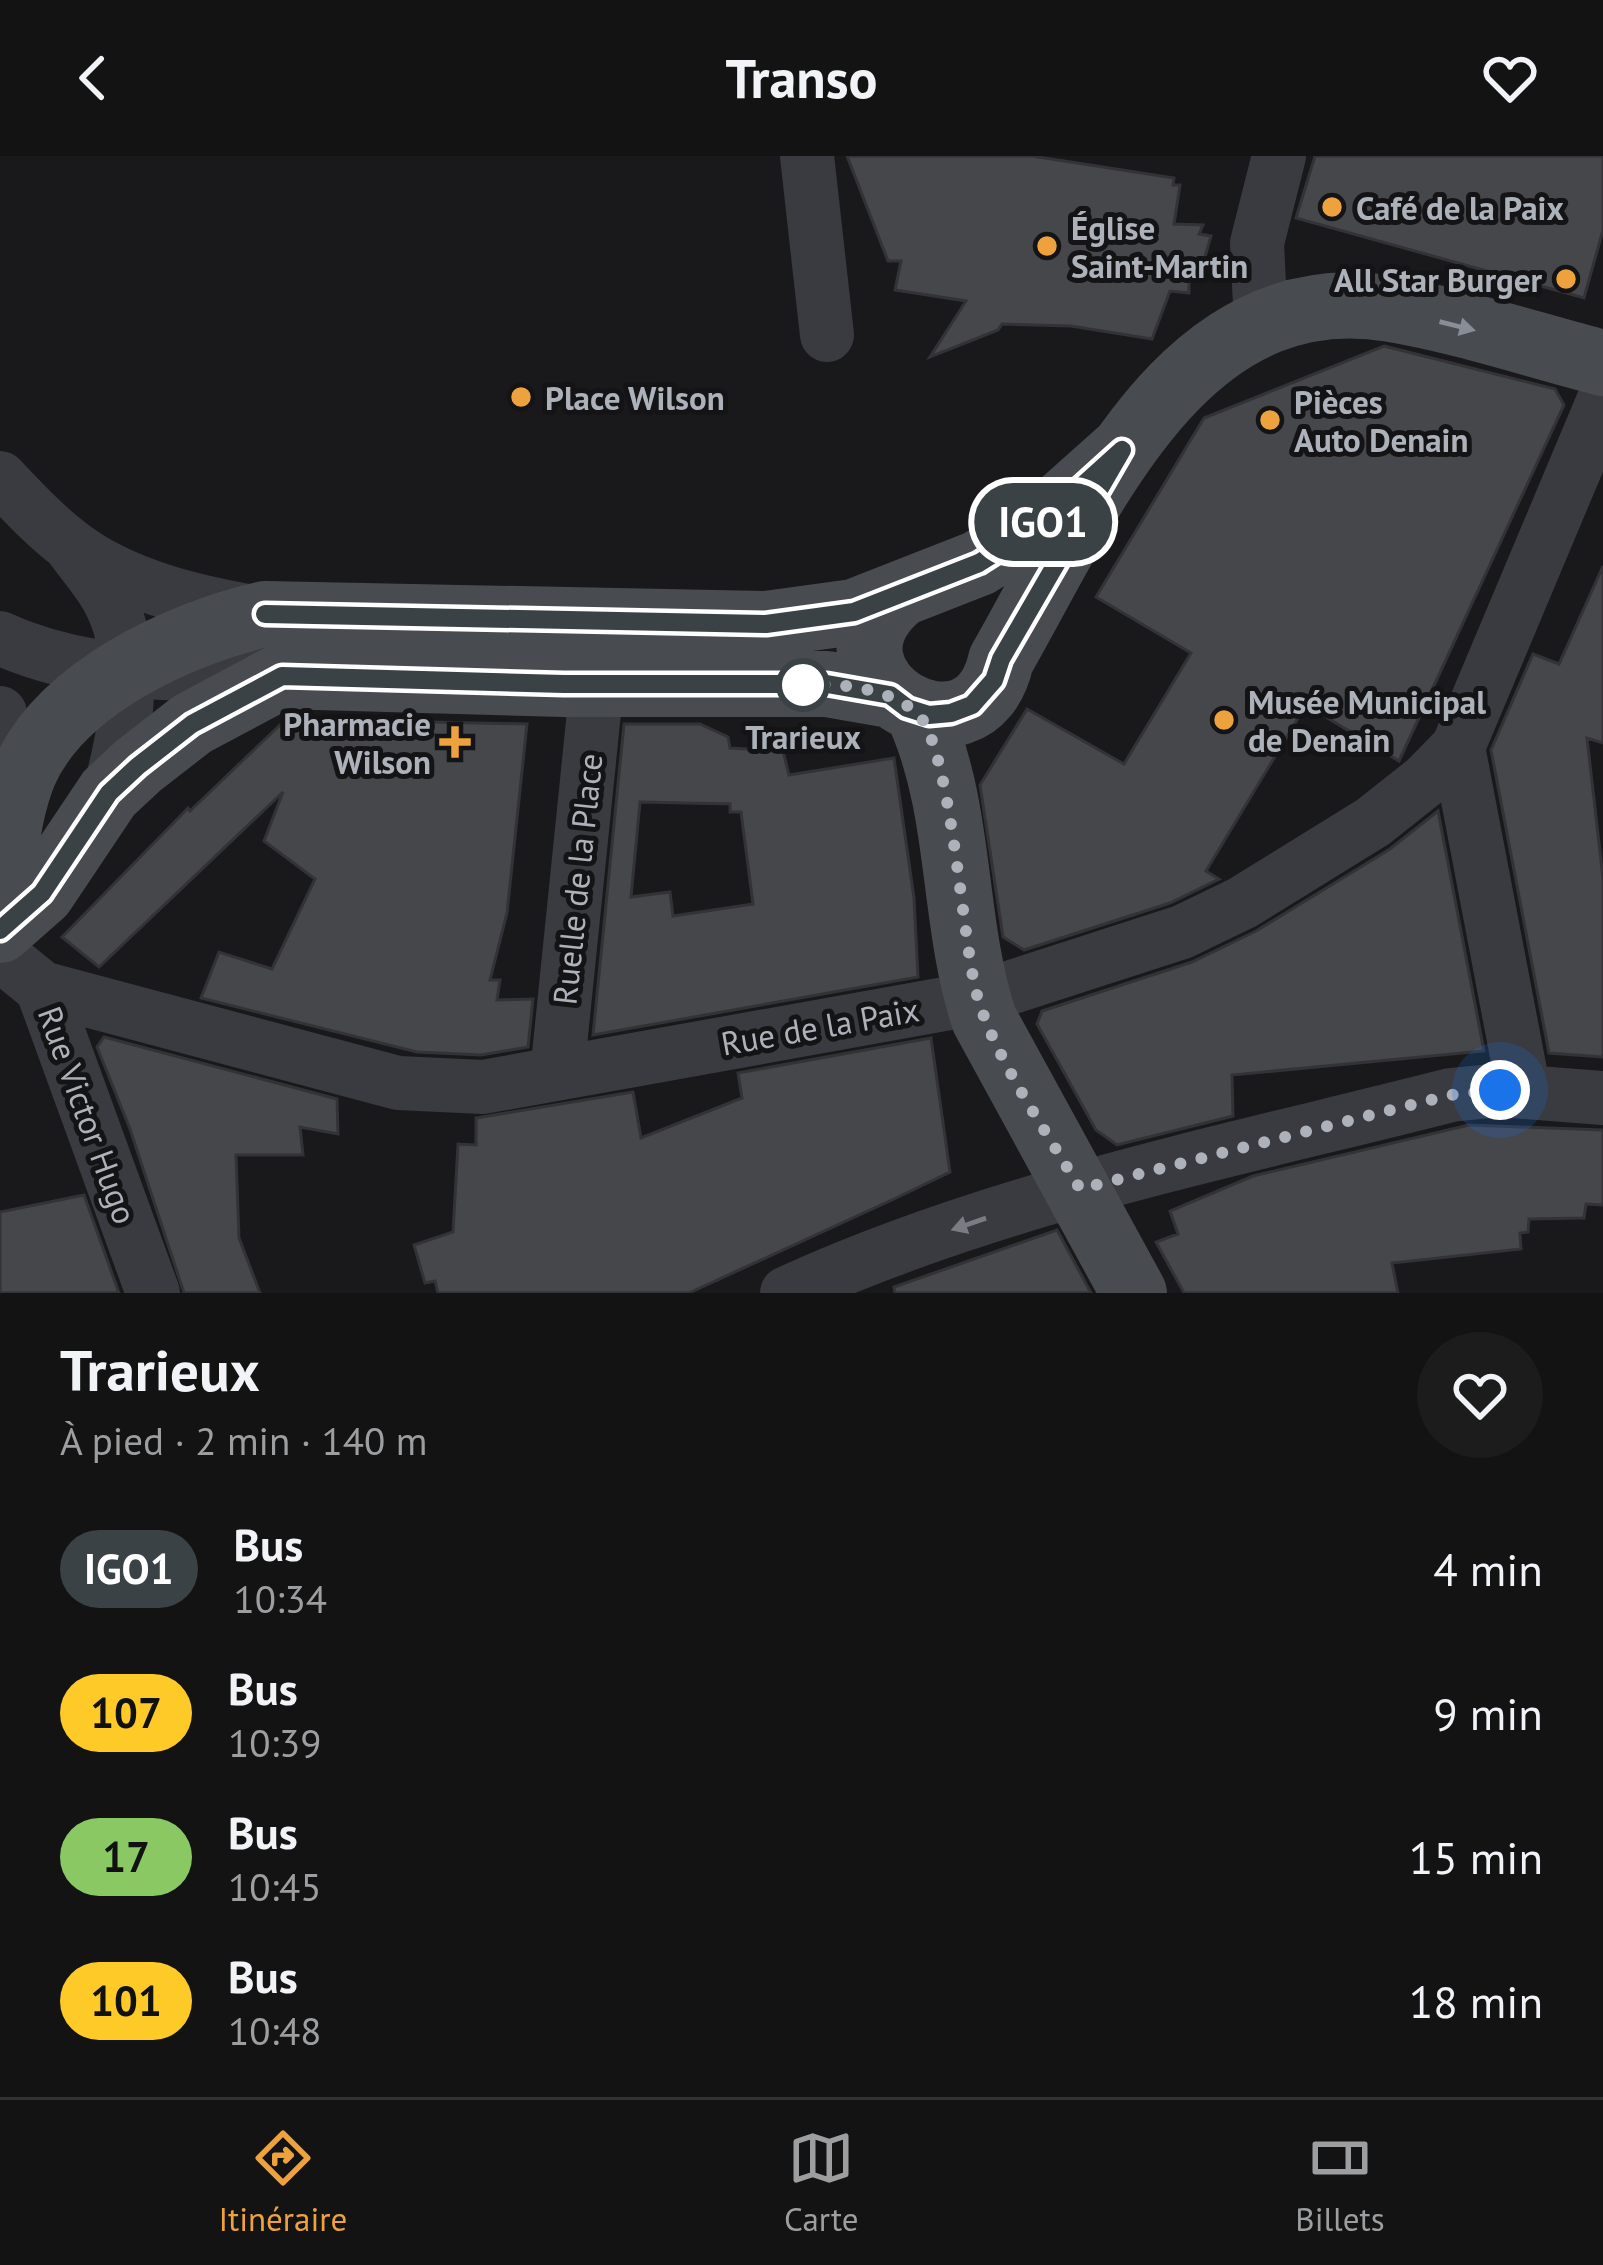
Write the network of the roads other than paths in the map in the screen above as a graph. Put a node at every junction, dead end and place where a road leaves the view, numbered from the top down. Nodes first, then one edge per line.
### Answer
1 (807, 156) edge
2 (1279, 156) edge
3 (1261, 325) junction
4 (827, 335) dead end
5 (1603, 363) edge
6 (1603, 401) edge
7 (1122, 450) junction
8 (0, 478) edge
9 (71, 547) junction
10 (915, 590) junction
11 (265, 614) junction
12 (0, 638) edge
13 (127, 671) junction
14 (282, 676) junction
15 (596, 683) junction
16 (945, 693) junction
17 (0, 713) edge
18 (1458, 747) junction
19 (109, 793) junction
20 (16, 796) junction
21 (0, 882) edge
22 (0, 930) edge
23 (0, 954) edge
24 (42, 988) junction
25 (977, 997) junction
26 (557, 1074) junction
27 (1525, 1092) junction
28 (1603, 1098) edge
29 (1080, 1189) junction
30 (153, 1293) edge
31 (787, 1293) edge
32 (1134, 1293) edge

1 - 4 street
2 - 3 street
3 -> 5 street
3 - 7 street
6 - 18 street, Rue de la Paix
7 - 10 street
7 - 16 street
8 - 9 street
9 - 11 street
9 - 13 street
10 - 11 street
10 - 16 street
10 - 16 street
11 - 13 street
12 - 13 street
13 - 14 street
13 - 19 street
13 - 20 street
14 - 15 street
14 - 19 street
15 - 16 street
15 - 26 street, Ruelle de la Place
16 - 25 street
17 - 20 street
18 - 25 street, Rue de la Paix
18 - 27 street
19 - 22 street
20 - 21 street
23 - 24 street, Rue Victor Hugo
24 - 26 street, Rue de la Paix
24 - 30 street, Rue Victor Hugo
25 - 26 street, Rue de la Paix
25 - 29 street
27 - 28 street
27 - 29 street
29 -> 31 street
29 - 32 street

